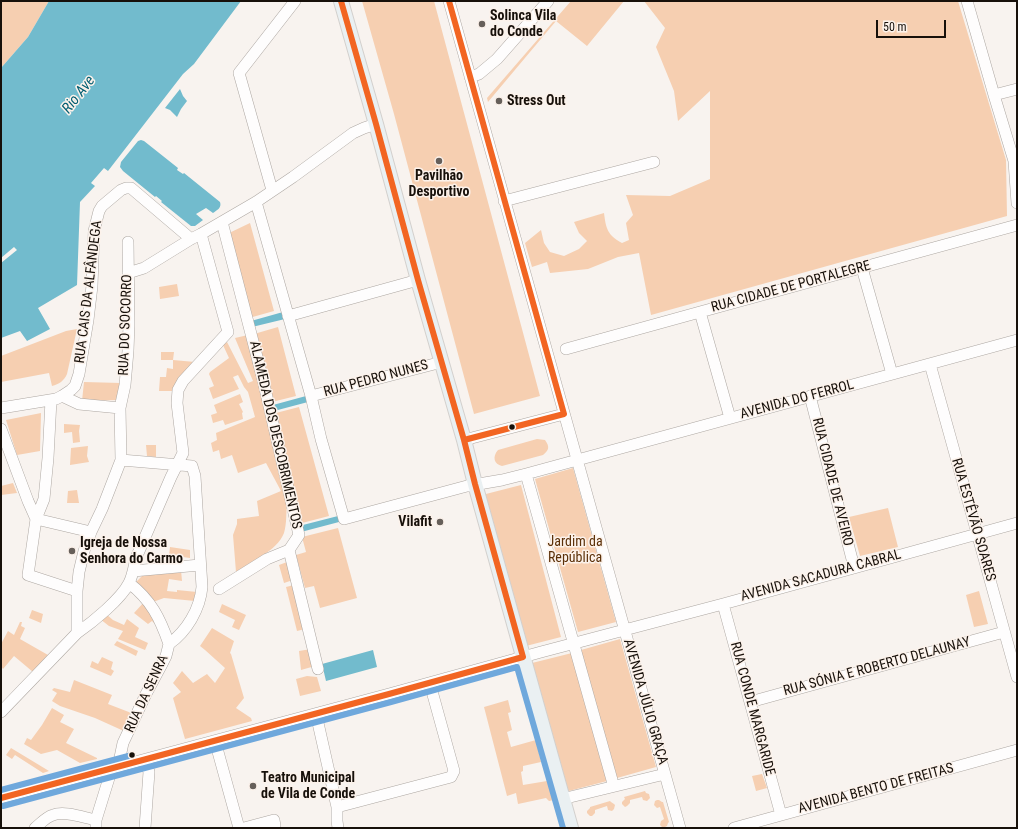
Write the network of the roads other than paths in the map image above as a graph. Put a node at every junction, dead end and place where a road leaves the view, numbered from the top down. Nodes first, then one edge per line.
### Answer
1 (295, 1) edge
2 (340, 1) edge
3 (449, 1) edge
4 (548, 1) edge
5 (967, 1) edge
6 (470, 77) junction
7 (1017, 89) edge
8 (994, 95) junction
9 (376, 124) junction
10 (654, 162) dead end
11 (272, 190) junction
12 (504, 201) junction
13 (256, 202) junction
14 (1017, 204) edge
15 (222, 222) junction
16 (1017, 225) edge
17 (196, 236) junction
18 (128, 242) dead end
19 (862, 268) junction
20 (128, 273) junction
21 (418, 280) junction
22 (700, 312) junction
23 (288, 316) junction
24 (1017, 340) edge
25 (566, 349) dead end
26 (442, 362) junction
27 (930, 364) junction
28 (892, 374) junction
29 (311, 396) junction
30 (810, 396) junction
31 (57, 398) junction
32 (1, 408) edge
33 (120, 408) junction
34 (564, 414) junction
35 (730, 418) junction
36 (1, 429) edge
37 (464, 440) junction
38 (121, 460) junction
39 (577, 460) junction
40 (178, 464) junction
41 (526, 474) junction
42 (475, 484) junction
43 (36, 519) junction
44 (1017, 523) edge
45 (91, 532) junction
46 (977, 534) junction
47 (289, 550) junction
48 (200, 565) junction
49 (854, 567) junction
50 (133, 571) junction
51 (129, 583) junction
52 (219, 589) dead end
53 (77, 591) junction
54 (723, 604) junction
55 (625, 629) junction
56 (1004, 632) junction
57 (77, 633) junction
58 (574, 643) junction
59 (169, 644) junction
60 (523, 657) junction
61 (318, 669) dead end
62 (1017, 676) edge
63 (430, 684) junction
64 (750, 702) junction
65 (1, 712) edge
66 (316, 714) junction
67 (215, 741) junction
68 (1017, 750) edge
69 (145, 760) junction
70 (114, 768) junction
71 (665, 774) junction
72 (612, 780) dead end
73 (1, 798) edge
74 (562, 799) junction
75 (337, 807) junction
76 (781, 815) junction
77 (96, 824) edge
78 (275, 826) dead end
79 (35, 828) edge
80 (145, 828) edge
81 (239, 828) edge
82 (244, 828) edge
83 (338, 828) edge
84 (570, 828) edge
85 (680, 828) edge
86 (734, 828) edge

1 - 11 street
2 - 9 main road
3 - 6 street, AVENIDA JÚLIO GRAÇA
4 - 6 street
5 - 8 street
6 - 12 street, AVENIDA JÚLIO GRAÇA
7 - 8 street
8 - 14 street
9 - 11 street
9 - 21 main road
10 - 12 street
11 - 13 street
12 - 34 street, AVENIDA JÚLIO GRAÇA
13 - 15 street
13 - 23 street
15 - 17 street
15 - 47 street, ALAMEDA DOS DESCOBRIMENTOS
16 - 19 street, RUA CIDADE DE PORTALEGRE
17 - 20 street
17 - 31 street, RUA CAIS DA ALFÂNDEGA
17 - 40 street
18 - 20 street, RUA DO SOCORRO
19 - 22 street, RUA CIDADE DE PORTALEGRE
19 - 28 street
20 - 33 street, RUA DO SOCORRO
21 - 23 street
21 - 26 main road
22 - 25 street, RUA CIDADE DE PORTALEGRE
22 - 35 street
23 - 29 street
24 - 27 street, AVENIDA DO FERROL
26 - 29 street, RUA PEDRO NUNES
26 - 37 main road
27 - 28 street, AVENIDA DO FERROL
27 - 46 street, RUA ESTÊVÃO SOARES
28 - 30 street, AVENIDA DO FERROL
29 - 42 street
30 - 35 street, AVENIDA DO FERROL
30 - 49 street, RUA CIDADE DE AVEIRO
31 - 32 street
31 - 33 street
31 - 43 street
33 - 38 street, RUA DO SOCORRO
34 - 37 street
34 - 39 street, AVENIDA JÚLIO GRAÇA
35 - 39 street, AVENIDA DO FERROL
36 - 43 street
37 - 42 main road
38 - 40 street
38 - 45 street
39 - 41 street
39 - 55 street, AVENIDA JÚLIO GRAÇA
40 - 48 street
40 - 50 street
41 - 42 street
41 - 58 street
42 - 60 main road
43 - 45 street
43 - 53 street
44 - 46 street, AVENIDA SACADURA CABRAL
45 - 53 street
46 - 49 street, AVENIDA SACADURA CABRAL
46 - 56 street, RUA ESTÊVÃO SOARES
47 - 52 street
47 - 61 street, ALAMEDA DOS DESCOBRIMENTOS
48 - 50 street
48 - 59 street
49 - 54 street, AVENIDA SACADURA CABRAL
50 - 51 street
51 - 57 street
51 - 59 street
53 - 57 street
54 - 55 street, AVENIDA SACADURA CABRAL
54 - 64 street, RUA CONDE MARGARIDE
55 - 58 street, AVENIDA JÚLIO GRAÇA
55 - 71 street, AVENIDA JÚLIO GRAÇA
56 - 62 street, RUA ESTÊVÃO SOARES
56 - 64 street, RUA SÓNIA E ROBERTO DELAUNAY
57 - 65 street
58 - 60 street, AVENIDA JÚLIO GRAÇA
58 - 72 street
59 - 70 street, RUA DA SENRA
60 - 63 street, AVENIDA JÚLIO GRAÇA
60 - 74 main road
63 - 66 street, AVENIDA JÚLIO GRAÇA
63 - 75 street
64 - 76 street, RUA CONDE MARGARIDE
66 - 67 street, AVENIDA JÚLIO GRAÇA
66 - 75 street
67 - 69 street, AVENIDA JÚLIO GRAÇA
67 - 81 street
68 - 76 street, AVENIDA BENTO DE FREITAS
69 - 70 street, AVENIDA JÚLIO GRAÇA
69 - 80 street
70 - 73 street, AVENIDA JÚLIO GRAÇA
70 - 77 street, RUA DA SENRA
71 - 74 street, AVENIDA JÚLIO GRAÇA
71 - 85 street, AVENIDA JÚLIO GRAÇA
74 - 84 main road
75 - 83 street
76 - 86 street, AVENIDA BENTO DE FREITAS
77 - 79 street
78 - 82 street

